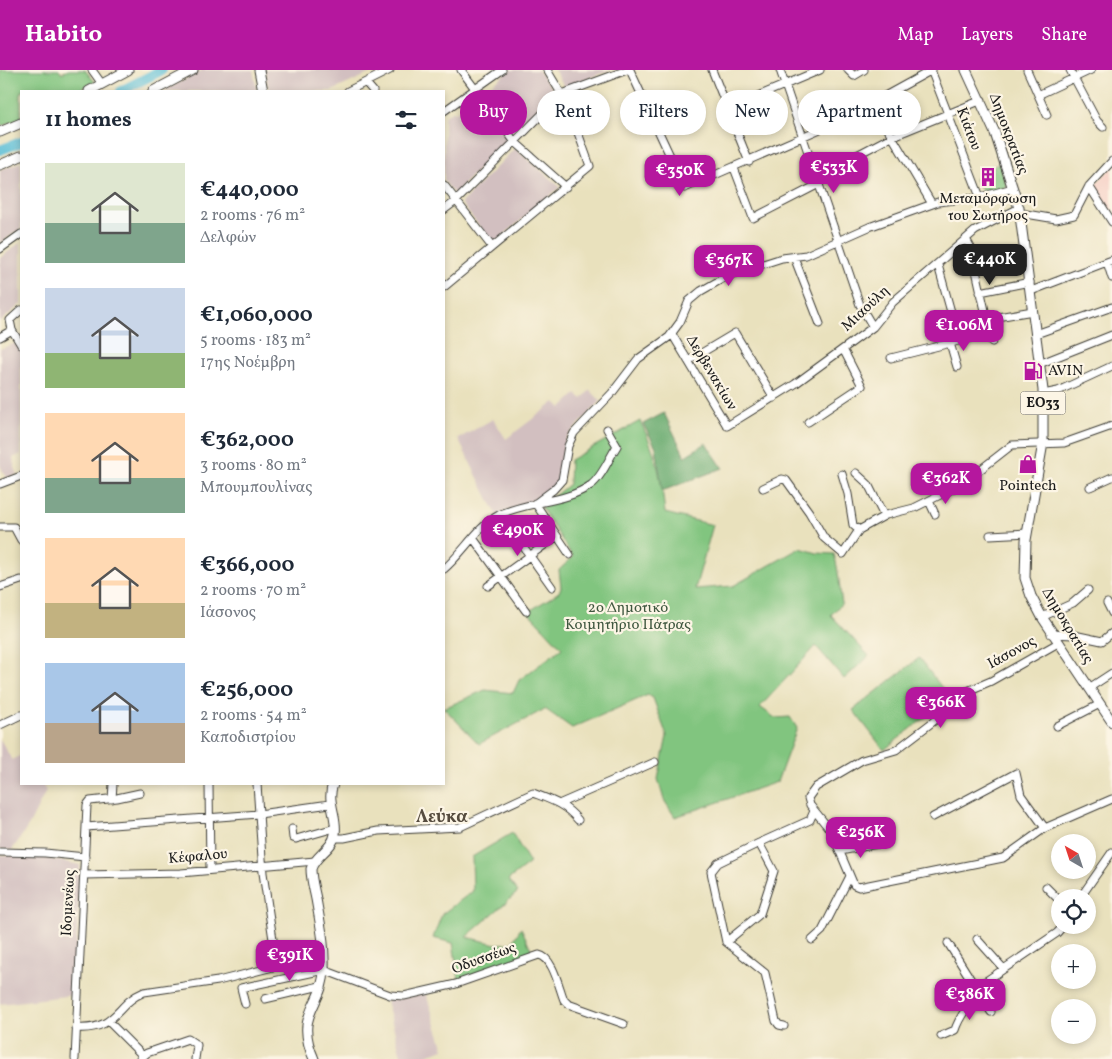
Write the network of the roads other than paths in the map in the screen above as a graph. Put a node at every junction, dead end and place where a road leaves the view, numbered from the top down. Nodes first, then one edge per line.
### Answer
1 (128, 70) edge
2 (193, 70) edge
3 (259, 70) edge
4 (390, 70) edge
5 (461, 70) edge
6 (502, 70) edge
7 (547, 70) edge
8 (629, 70) edge
9 (712, 70) edge
10 (780, 70) edge
11 (820, 70) edge
12 (848, 70) edge
13 (864, 70) edge
14 (932, 70) edge
15 (966, 70) edge
16 (1026, 70) edge
17 (1070, 70) edge
18 (1091, 70) edge
19 (95, 71) edge
20 (1074, 78) junction
21 (366, 82) junction
22 (102, 84) junction
23 (784, 85) junction
24 (90, 90) edge
25 (155, 90) edge
26 (263, 90) edge
27 (350, 90) edge
28 (372, 90) edge
29 (475, 90) joint
30 (560, 90) edge
31 (573, 90) edge
32 (720, 90) edge
33 (772, 90) edge
34 (897, 90) edge
35 (1038, 95) junction
36 (982, 100) junction
37 (460, 101) edge
38 (445, 111) edge
39 (948, 113) junction
40 (1047, 115) dead end
41 (537, 118) edge
42 (20, 123) edge
43 (1103, 127) dead end
44 (1, 130) edge
45 (509, 135) edge
46 (579, 135) edge
47 (738, 135) edge
48 (810, 135) edge
49 (891, 136) junction
50 (804, 138) junction
51 (514, 141) junction
52 (20, 156) edge
53 (1112, 161) edge
54 (749, 162) junction
55 (0, 165) edge
56 (734, 168) junction
57 (818, 180) junction
58 (445, 186) edge
59 (1089, 186) junction
60 (566, 187) junction
61 (1013, 188) junction
62 (980, 197) junction
63 (456, 201) junction
64 (932, 204) junction
65 (445, 209) edge
66 (1019, 210) junction
67 (1112, 222) edge
68 (20, 235) edge
69 (966, 239) junction
70 (838, 240) junction
71 (492, 248) junction
72 (0, 249) edge
73 (794, 257) junction
74 (1109, 261) edge
75 (938, 265) junction
76 (1112, 278) edge
77 (445, 286) edge
78 (1030, 287) junction
79 (980, 292) junction
80 (1112, 306) edge
81 (20, 311) edge
82 (1033, 311) junction
83 (986, 319) junction
84 (820, 324) dead end
85 (873, 327) junction
86 (12, 330) junction
87 (990, 333) junction
88 (672, 334) junction
89 (1036, 334) junction
90 (1112, 336) edge
91 (0, 337) edge
92 (959, 340) junction
93 (992, 342) dead end
94 (20, 343) edge
95 (950, 343) junction
96 (843, 349) junction
97 (891, 358) dead end
98 (688, 361) junction
99 (1039, 364) junction
100 (1112, 366) edge
101 (957, 367) dead end
102 (1043, 394) junction
103 (774, 398) junction
104 (808, 422) dead end
105 (728, 426) joint
106 (1112, 426) edge
107 (608, 429) dead end
108 (1042, 443) junction
109 (856, 473) dead end
110 (842, 474) dead end
111 (20, 476) edge
112 (1112, 477) edge
113 (1, 482) edge
114 (1090, 486) dead end
115 (763, 488) dead end
116 (929, 501) junction
117 (536, 503) junction
118 (935, 514) dead end
119 (501, 515) junction
120 (884, 516) junction
121 (0, 528) edge
122 (859, 530) junction
123 (1027, 533) junction
124 (990, 535) dead end
125 (557, 536) junction
126 (20, 538) edge
127 (473, 538) junction
128 (530, 555) junction
129 (570, 555) dead end
130 (445, 568) edge
131 (501, 576) junction
132 (20, 580) edge
133 (488, 586) dead end
134 (0, 587) edge
135 (552, 587) dead end
136 (1088, 590) dead end
137 (1107, 603) dead end
138 (526, 610) dead end
139 (1112, 613) edge
140 (1042, 618) junction
141 (1052, 634) junction
142 (1111, 637) edge
143 (1058, 643) junction
144 (1112, 674) edge
145 (1089, 688) junction
146 (1100, 704) junction
147 (20, 715) edge
148 (1112, 722) edge
149 (0, 725) edge
150 (1057, 726) dead end
151 (654, 762) dead end
152 (113, 785) edge
153 (209, 785) edge
154 (257, 785) edge
155 (333, 785) edge
156 (140, 792) dead end
157 (112, 799) junction
158 (1112, 799) edge
159 (561, 803) junction
160 (330, 804) junction
161 (814, 811) junction
162 (259, 814) junction
163 (933, 817) dead end
164 (210, 818) junction
165 (578, 820) dead end
166 (86, 827) junction
167 (335, 828) junction
168 (1045, 828) junction
169 (292, 829) dead end
170 (334, 838) junction
171 (759, 843) junction
172 (878, 844) dead end
173 (0, 852) edge
174 (840, 852) junction
175 (1112, 852) edge
176 (85, 857) junction
177 (314, 861) junction
178 (263, 865) junction
179 (210, 870) junction
180 (84, 875) junction
181 (850, 876) junction
182 (1046, 887) dead end
183 (1086, 889) edge
184 (1051, 892) edge
185 (1054, 934) edge
186 (978, 939) dead end
187 (812, 940) dead end
188 (726, 942) junction
189 (948, 943) dead end
190 (324, 954) junction
191 (277, 966) junction
192 (1003, 968) junction
193 (324, 970) junction
194 (320, 986) junction
195 (977, 986) junction
196 (265, 999) dead end
197 (944, 1003) dead end
198 (245, 1004) dead end
199 (991, 1012) dead end
200 (109, 1022) junction
201 (624, 1024) dead end
202 (784, 1026) dead end
203 (76, 1028) junction
204 (941, 1036) dead end
205 (141, 1058) edge
206 (75, 1059) edge
207 (195, 1059) edge
208 (314, 1059) edge

1 - 22 main road
2 - 25 main road
3 - 26 main road
4 - 21 street
5 - 29 street
6 - 29 street
7 - 30 street
8 - 31 street
8 - 56 street
9 - 32 street
10 - 23 street
11 - 23 street
12 - 13 street
14 - 34 street
14 - 39 street, Κιάτου
15 - 36 main road, Δημοκρατίας / ΕΟ33
16 - 35 street
17 - 20 street
18 - 20 street
19 - 22 street
20 - 35 street
20 - 43 street
21 - 27 street
21 - 28 street
22 - 24 main road
23 - 33 street
23 - 50 street
35 - 40 street
36 - 39 street
36 - 61 main road, Δημοκρατίας / ΕΟ33
37 - 38 street
39 - 49 street
39 - 62 street, Κιάτου
41 - 51 street
42 - 44 main road
45 - 51 street
46 - 60 street
47 - 54 street
48 - 50 street
49 - 57 street
49 - 64 street
50 - 54 street
50 - 57 street
51 - 60 street
51 - 63 street
52 - 55 main road
53 - 59 street
54 - 56 street
56 - 57 street
57 - 70 street
58 - 63 street
59 - 66 street
59 - 67 street
60 - 71 street
61 - 62 street
61 - 66 main road, Δημοκρατίας / ΕΟ33
62 - 64 street
63 - 65 street
63 - 71 street
64 - 70 street
66 - 69 street, Μιαούλη
66 - 78 main road, Δημοκρατίας / ΕΟ33
68 - 72 street
69 - 75 street, Μιαούλη
69 - 79 street
70 - 73 street
70 - 85 street
71 - 77 street
73 - 84 street
73 - 88 street
74 - 76 street
74 - 78 street
75 - 85 street, Μιαούλη
75 - 92 street
78 - 79 street
78 - 82 main road, Δημοκρατίας / ΕΟ33
79 - 83 street
80 - 89 street
81 - 86 street
82 - 83 street
82 - 89 main road, Δημοκρατίας / ΕΟ33
83 - 87 street
85 - 96 street, Μιαούλη
86 - 91 street
86 - 94 street
87 - 92 street
87 - 93 street
88 - 98 street, Δερβενακίων
88 - 117 street
89 - 99 main road, Δημοκρατίας / ΕΟ33
90 - 99 street
92 - 95 street
95 - 97 street
95 - 101 street
96 - 103 street, Μιαούλη
96 - 104 street
98 - 103 street
98 - 105 street, Δερβενακίων
99 - 102 main road, Δημοκρατίας / ΕΟ33
100 - 102 street
102 - 108 main road, Δημοκρατίας / ΕΟ33
103 - 105 street, Μιαούλη
106 - 108 street
107 - 117 street
108 - 116 street
108 - 123 main road, Δημοκρατίας / ΕΟ33
109 - 120 street
110 - 122 street
111 - 113 street
112 - 114 street
115 - 122 street
116 - 118 street
116 - 120 street
117 - 119 street
117 - 125 street
119 - 127 street
119 - 128 street
120 - 122 street
121 - 126 street
123 - 124 street
123 - 140 main road, Δημοκρατίας / ΕΟ33
125 - 128 street
125 - 129 street
127 - 130 street
127 - 131 street
128 - 131 street
128 - 135 street
131 - 133 street
131 - 138 street
132 - 134 street
136 - 140 street
137 - 139 street
140 - 141 main road, Δημοκρατίας / ΕΟ33
141 - 142 street
141 - 143 main road, Δημοκρατίας / ΕΟ33
143 - 145 main road, Δημοκρατίας / ΕΟ33
143 - 161 street, Ιάσονος
144 - 145 street
145 - 146 main road, Δημοκρατίας / ΕΟ33
146 - 148 main road, Δημοκρατίας / ΕΟ33
146 - 150 street
147 - 149 street
151 - 159 street
152 - 157 street
153 - 164 street
154 - 162 street
155 - 160 main road
156 - 157 street, Ιδομενέως
157 - 166 street, Ιδομενέως
158 - 168 street
159 - 165 street
159 - 170 street
160 - 162 street
160 - 167 main road
161 - 171 street
161 - 174 street
162 - 164 street
162 - 178 street
163 - 168 street
164 - 166 street
164 - 179 street
166 - 176 street, Ιδομενέως
167 - 169 street
167 - 170 main road
168 - 181 street
170 - 177 main road
171 - 188 street
171 - 188 street
172 - 174 street
173 - 176 street
174 - 181 street
175 - 183 street
176 - 180 street, Ιδομενέως
177 - 178 street, Κέφαλου
177 - 190 main road
178 - 179 street, Κέφαλου
178 - 191 street
179 - 180 street, Κέφαλου
180 - 203 street, Ιδομενέως
181 - 187 street
182 - 184 street
185 - 192 street
186 - 192 street
188 - 202 street
189 - 195 street
190 - 191 street
190 - 193 main road
191 - 200 street
192 - 195 street
193 - 194 main road
193 - 198 street
193 - 201 street, Οδυσσέως
194 - 196 street
194 - 208 main road
195 - 197 street
195 - 199 street
195 - 204 street
200 - 203 street
200 - 205 street
203 - 206 street, Ιδομενέως
205 - 207 street

